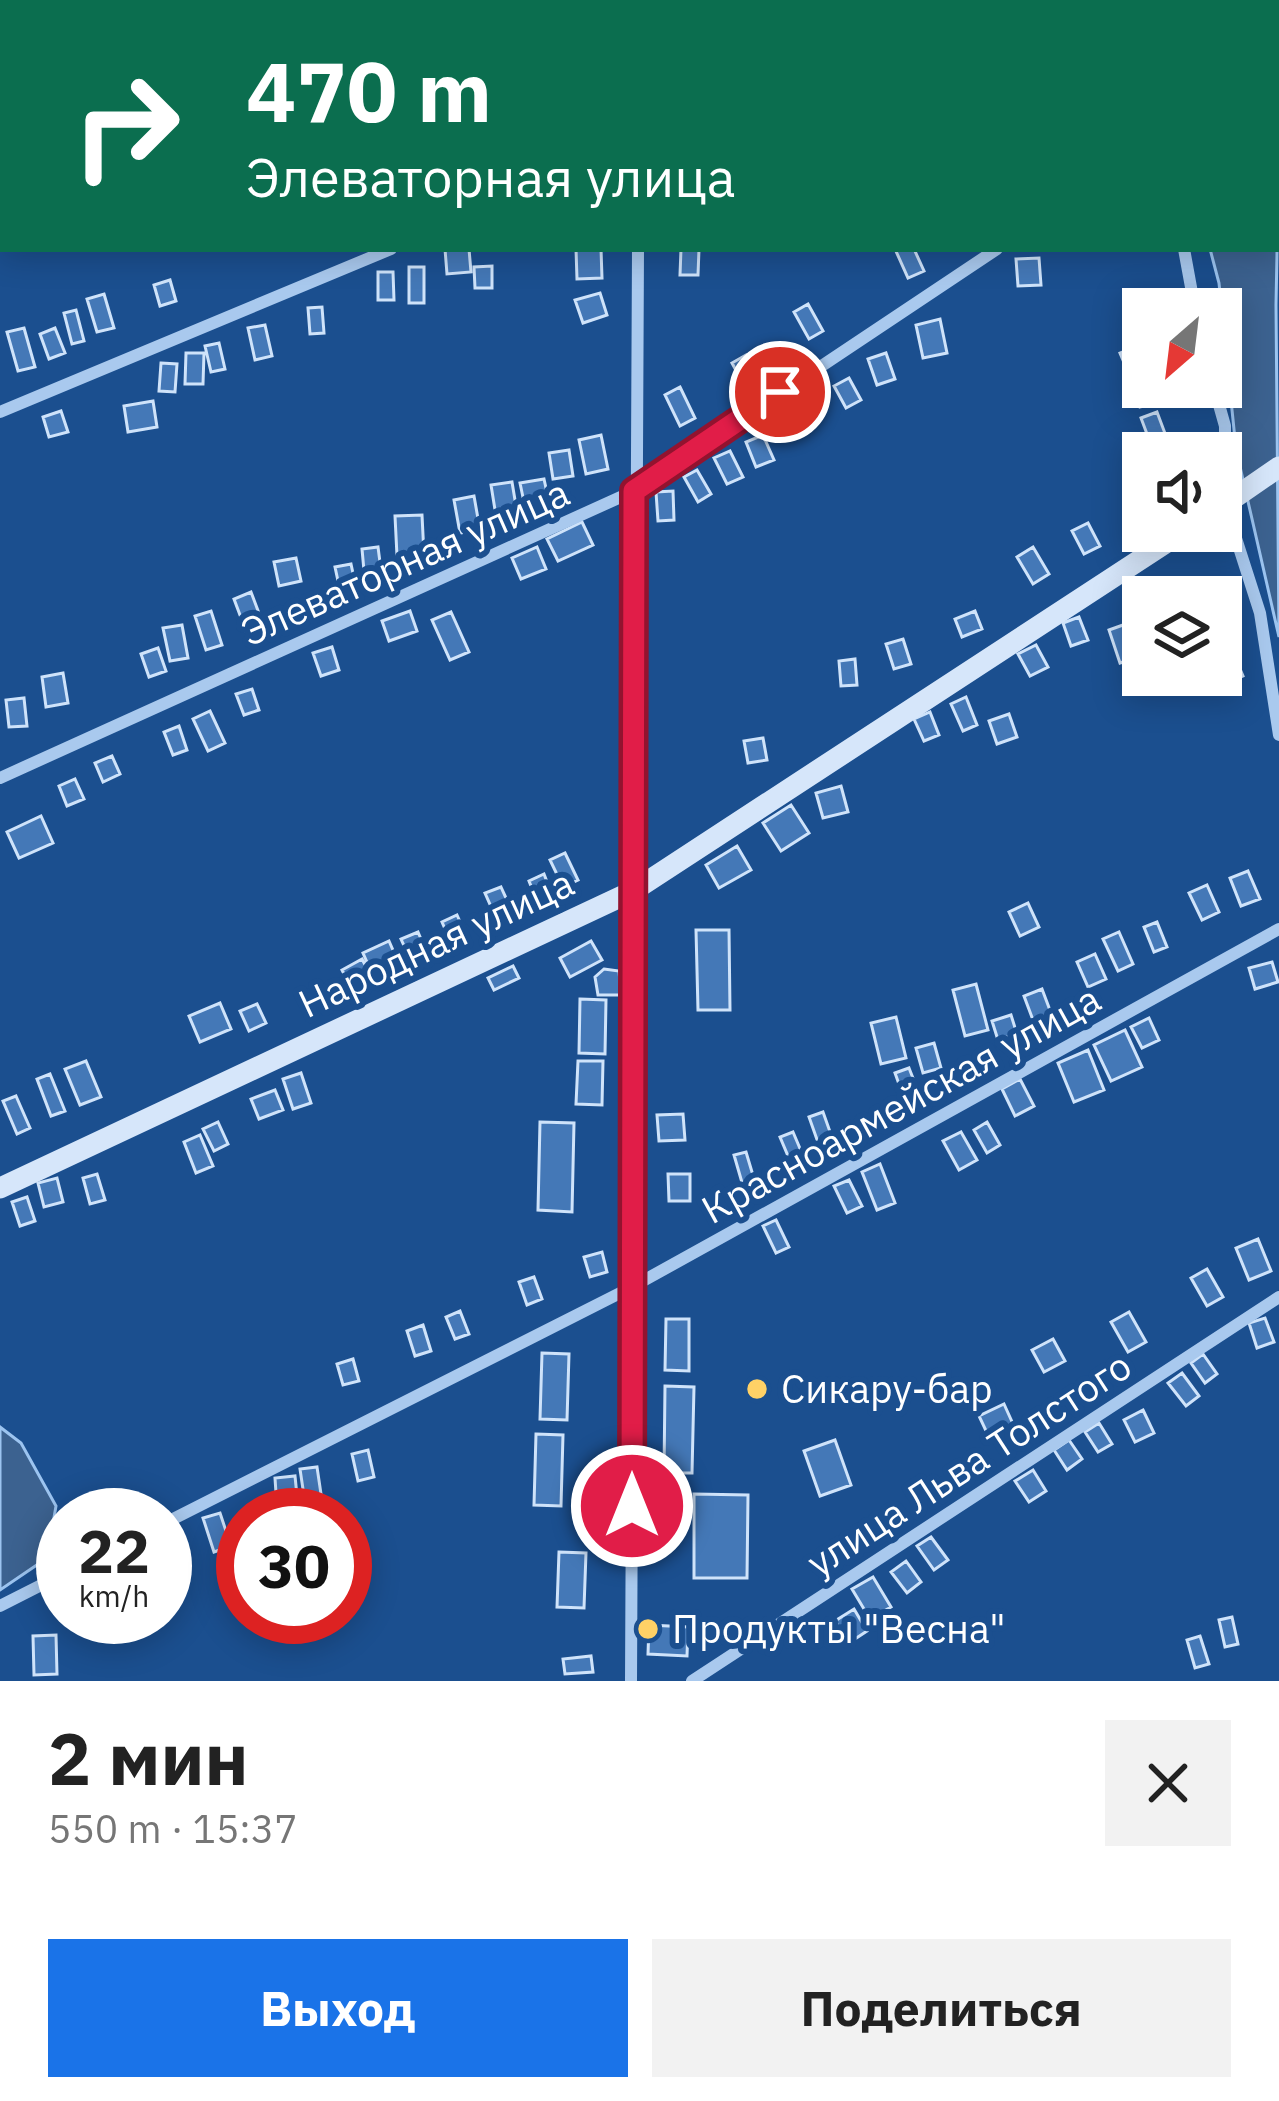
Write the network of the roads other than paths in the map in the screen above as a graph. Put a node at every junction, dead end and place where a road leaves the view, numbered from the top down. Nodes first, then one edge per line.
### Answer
1 (384, 252) edge
2 (638, 252) edge
3 (992, 252) edge
4 (1185, 252) edge
5 (1191, 288) edge
6 (0, 412) edge
7 (1279, 467) edge
8 (634, 491) junction
9 (1242, 493) edge
10 (1152, 552) edge
11 (1239, 552) edge
12 (1279, 735) edge
13 (0, 778) edge
14 (633, 891) junction
15 (1279, 928) edge
16 (0, 1187) edge
17 (632, 1287) junction
18 (1279, 1297) edge
19 (192, 1509) edge
20 (36, 1588) edge
21 (0, 1606) edge
22 (631, 1681) edge
23 (692, 1681) edge

1 - 6 street
2 - 8 street
3 - 8 street, Элеваторная улица
4 - 5 street
7 - 9 main road
8 - 13 street, Элеваторная улица
8 - 14 street
10 - 14 main road, Народная улица
11 - 12 street
14 - 16 main road, Народная улица
14 - 17 street
15 - 17 street, Красноармейская улица
17 - 19 street, Красноармейская улица
17 - 22 street
18 - 23 street, улица Льва Толстого
20 - 21 street

